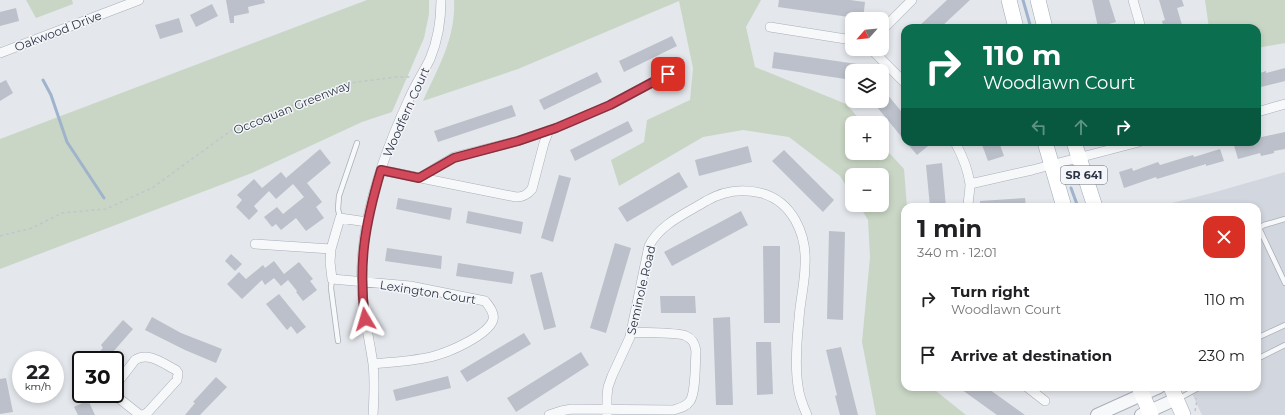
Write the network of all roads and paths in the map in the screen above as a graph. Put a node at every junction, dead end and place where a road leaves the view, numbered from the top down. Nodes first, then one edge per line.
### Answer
1 (139, 0) edge
2 (442, 0) edge
3 (912, 0) edge
4 (1009, 0) edge
5 (1038, 0) edge
6 (1133, 0) edge
7 (889, 23) edge
8 (1015, 24) edge
9 (1044, 24) edge
10 (1140, 24) edge
11 (770, 27) dead end
12 (845, 39) edge
13 (0, 53) edge
14 (878, 56) edge
15 (668, 74) dead end
16 (420, 77) junction
17 (901, 80) edge
18 (1285, 104) edge
19 (1261, 111) edge
20 (549, 130) junction
21 (357, 143) dead end
22 (957, 146) edge
23 (1046, 146) edge
24 (1075, 146) edge
25 (1124, 146) edge
26 (1078, 158) junction
27 (1051, 165) junction
28 (381, 170) junction
29 (419, 178) junction
30 (970, 184) junction
31 (968, 203) edge
32 (1063, 203) edge
33 (1094, 203) edge
34 (340, 218) junction
35 (1285, 219) edge
36 (367, 222) junction
37 (1261, 227) edge
38 (1261, 232) edge
39 (0, 236) edge
40 (255, 244) dead end
41 (331, 249) junction
42 (332, 279) junction
43 (362, 282) junction
44 (1285, 283) edge
45 (1285, 325) edge
46 (632, 332) junction
47 (1261, 336) edge
48 (338, 341) dead end
49 (1285, 345) edge
50 (1261, 357) edge
51 (373, 364) junction
52 (124, 374) edge
53 (1032, 391) edge
54 (1140, 391) edge
55 (1174, 393) edge
56 (1196, 399) dead end
57 (1045, 401) dead end
58 (124, 402) edge
59 (607, 412) edge
60 (1147, 414) edge
61 (142, 415) edge
62 (373, 415) edge
63 (549, 415) edge
64 (807, 415) edge
65 (1097, 415) edge
66 (1189, 415) edge

1 - 13 street, Oakwood Drive
2 - 16 street, Woodfern Court
3 - 7 street
4 - 8 main road
5 - 9 main road
6 - 10 street
11 - 12 street
14 - 17 street
15 - 20 street
16 - 28 street, Woodfern Court
16 - 39 path, Occoquan Greenway
18 - 19 street
20 - 29 street
20 - 29 street
21 - 34 lane
22 - 30 street
23 - 27 main road, SR 641
24 - 26 main road, SR 641
25 - 26 street
26 - 27 street
26 - 33 main road, SR 641
27 - 30 street
27 - 32 main road, SR 641
28 - 29 street
28 - 36 street, Woodfern Court
30 - 31 street
34 - 36 street
34 - 41 street
35 - 37 lane
36 - 43 street, Woodfern Court
38 - 44 lane
40 - 41 street
41 - 42 street
42 - 43 street
42 - 48 lane
43 - 51 street, Woodfern Court
43 - 51 street, Lexington Court
45 - 47 lane
46 - 59 street, Seminole Road
46 - 59 street
46 - 64 street, Seminole Road
49 - 50 lane
51 - 62 street, Woodfern Court
52 - 61 street
53 - 57 street
54 - 60 main road
54 - 65 street
55 - 60 street
55 - 66 main road
56 - 66 path
58 - 61 street
59 - 63 street

